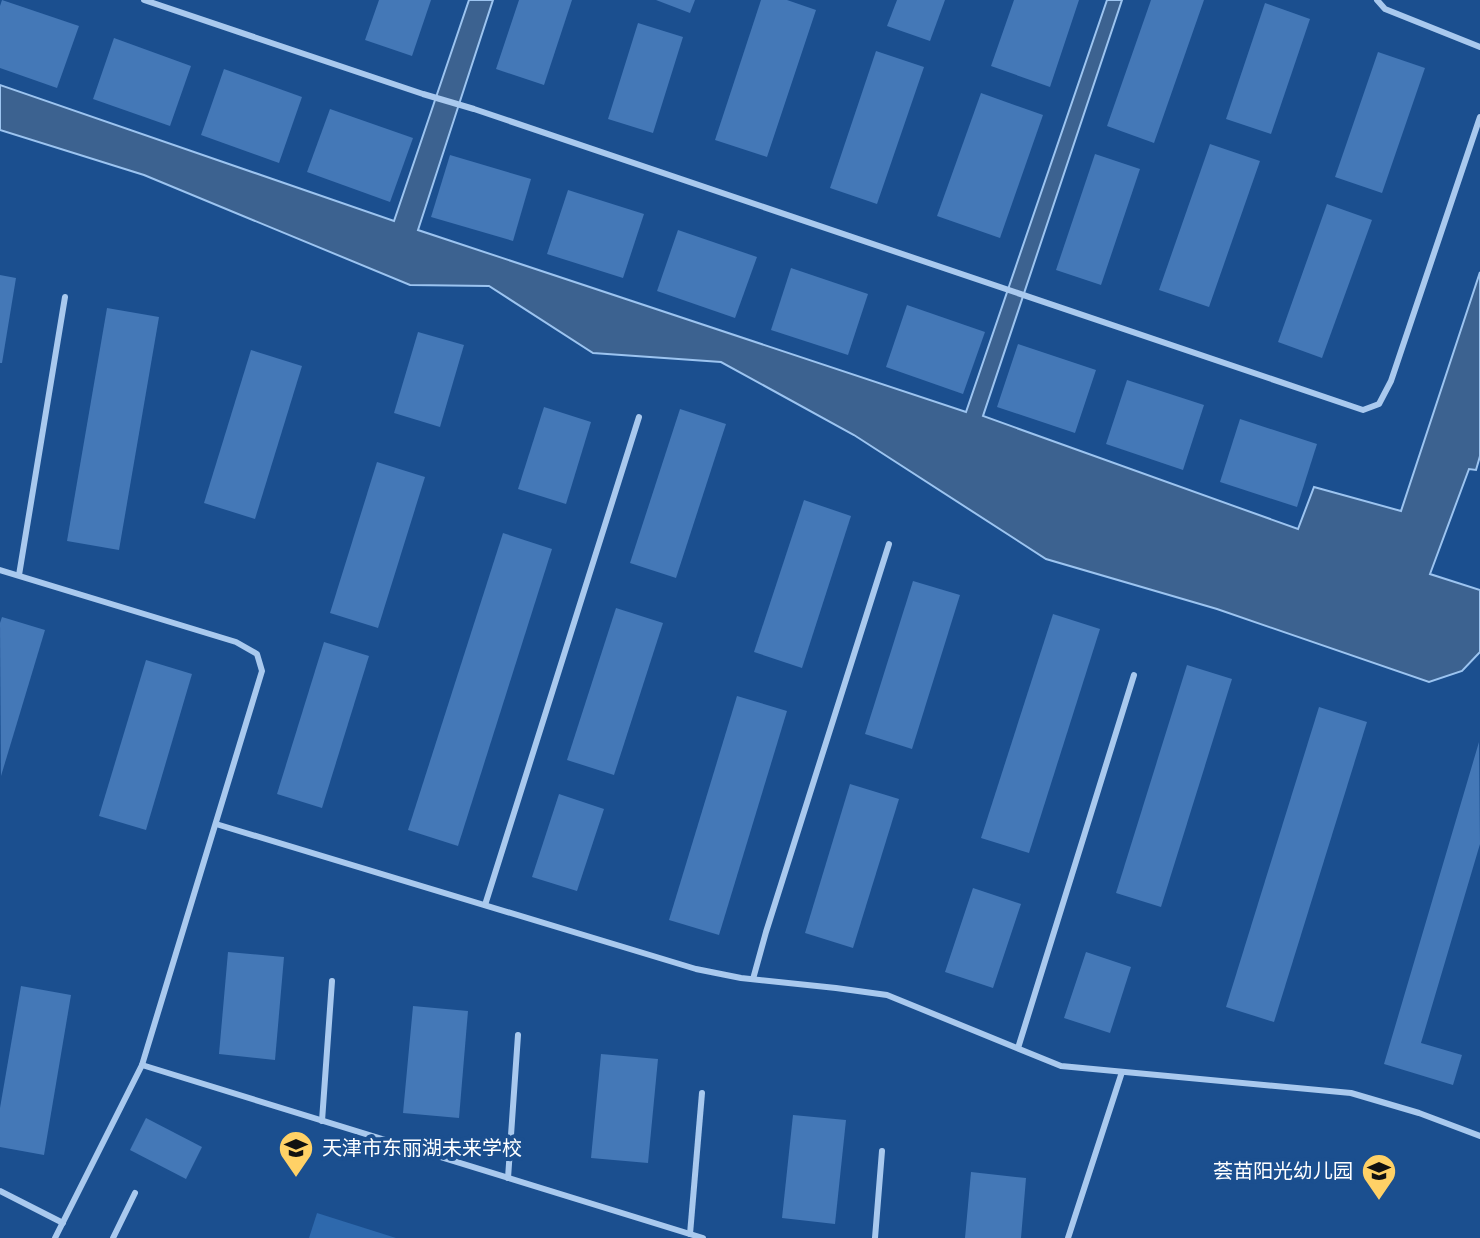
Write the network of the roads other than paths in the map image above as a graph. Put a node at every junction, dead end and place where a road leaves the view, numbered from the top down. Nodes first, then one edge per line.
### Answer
1 (144, 0) edge
2 (1377, 0) edge
3 (1480, 47) edge
4 (1480, 117) edge
5 (65, 297) dead end
6 (639, 417) dead end
7 (889, 544) dead end
8 (0, 570) edge
9 (19, 575) junction
10 (1134, 675) dead end
11 (216, 824) junction
12 (485, 905) junction
13 (753, 979) junction
14 (332, 981) dead end
15 (518, 1035) dead end
16 (1018, 1048) junction
17 (142, 1065) junction
18 (1122, 1072) junction
19 (702, 1093) dead end
20 (322, 1121) junction
21 (1480, 1136) edge
22 (882, 1151) dead end
23 (508, 1178) junction
24 (0, 1191) edge
25 (135, 1193) dead end
26 (63, 1223) junction
27 (690, 1234) junction
28 (55, 1238) edge
29 (113, 1238) edge
30 (703, 1238) edge
31 (875, 1238) edge
32 (1068, 1238) edge

1 - 4 lane
2 - 3 lane
5 - 9 lane
6 - 12 lane
7 - 13 lane
8 - 9 lane
9 - 11 lane
10 - 16 lane
11 - 12 lane
11 - 17 lane
12 - 13 lane
13 - 16 lane
14 - 20 lane
15 - 23 lane
16 - 18 lane
17 - 20 lane
17 - 26 lane
18 - 21 lane
18 - 32 lane
19 - 27 lane
20 - 23 lane
22 - 31 lane
23 - 27 lane
24 - 26 lane
25 - 29 lane
26 - 28 lane
27 - 30 lane

